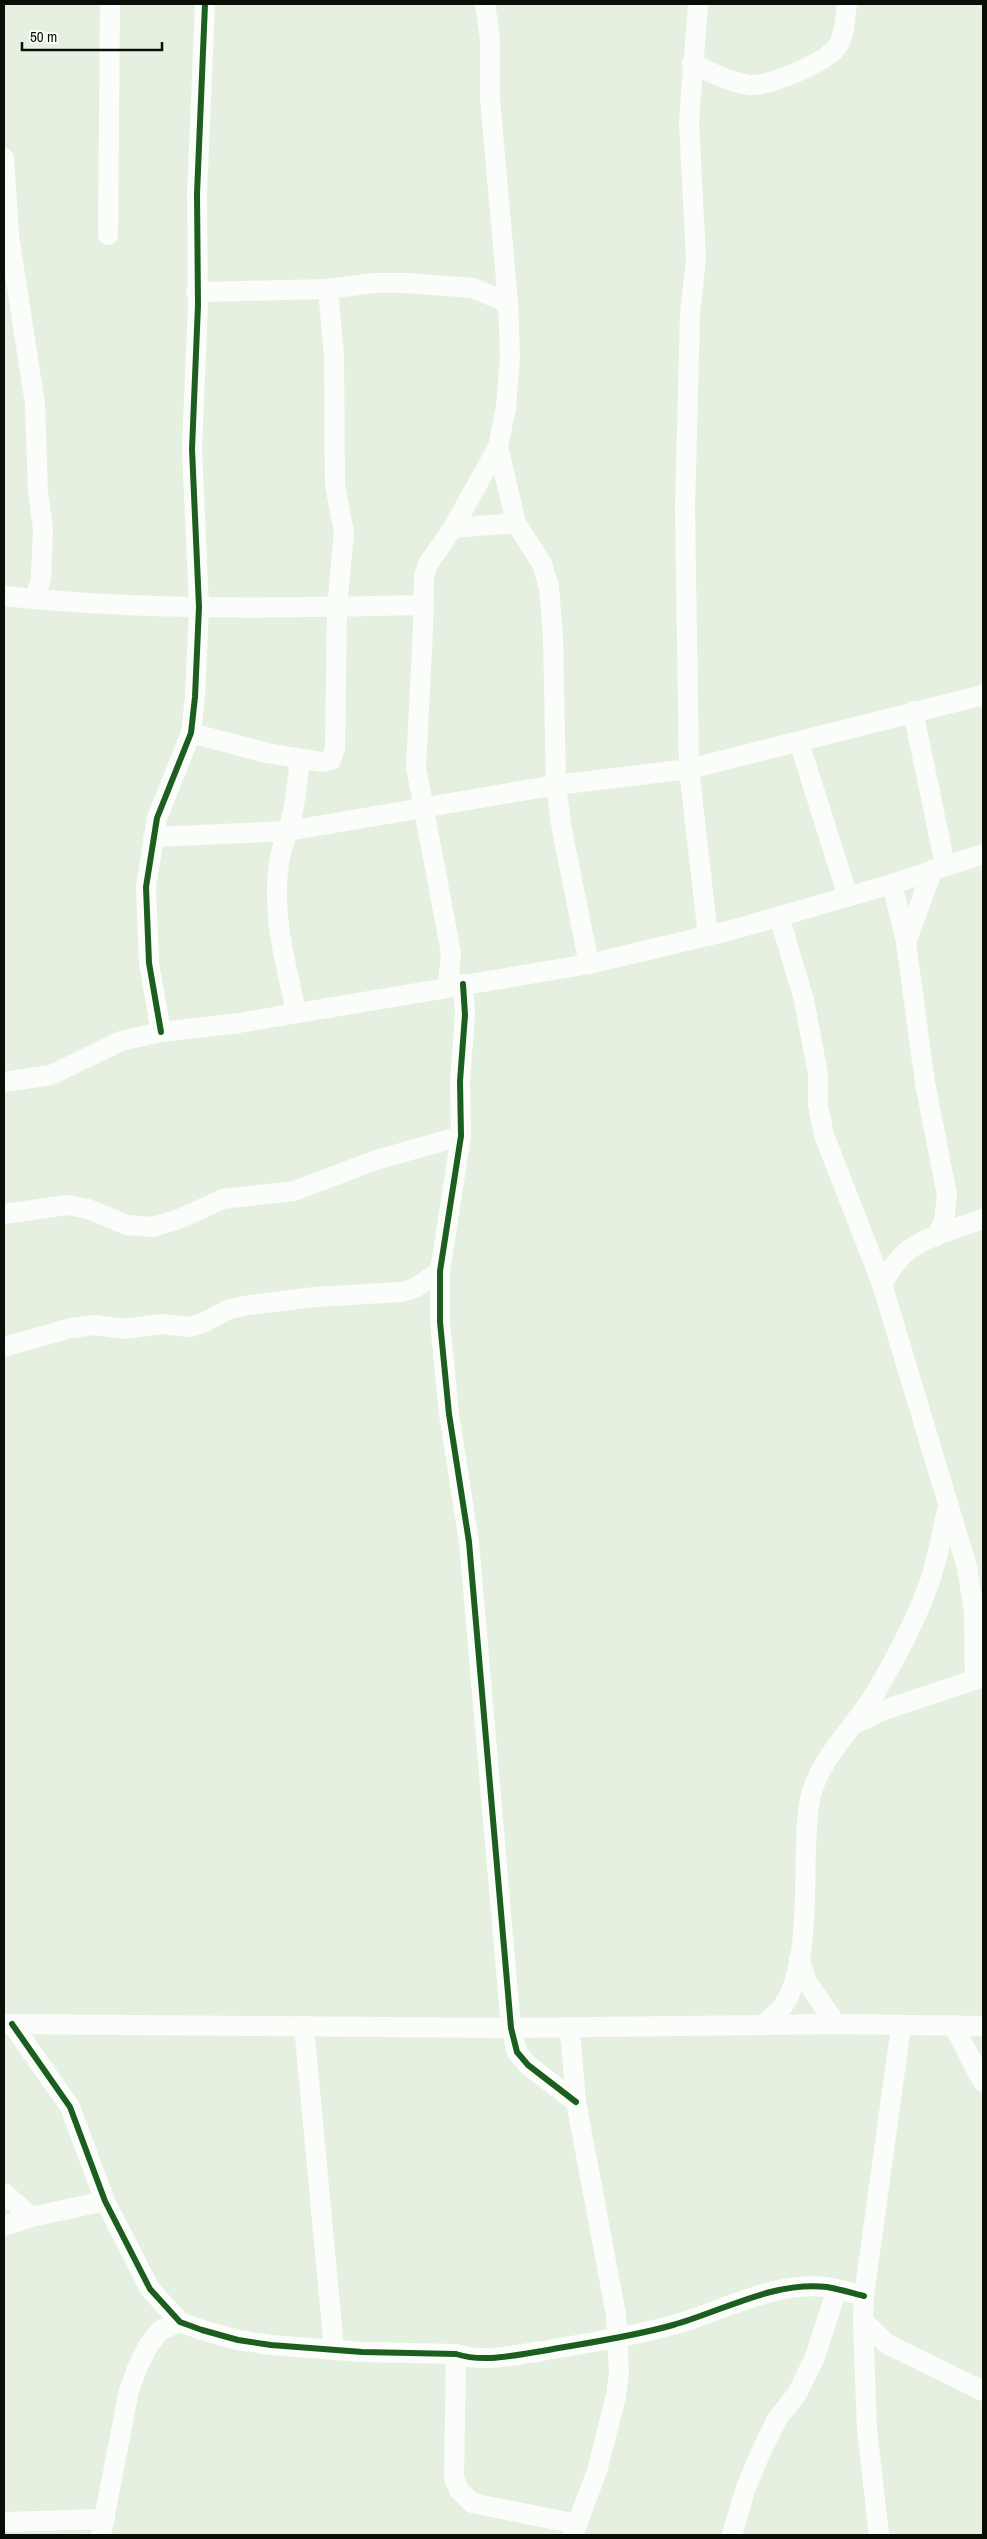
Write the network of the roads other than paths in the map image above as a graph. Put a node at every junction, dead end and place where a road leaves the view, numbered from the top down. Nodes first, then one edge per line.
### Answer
1 (110, 4) edge
2 (205, 4) edge
3 (485, 4) edge
4 (698, 4) edge
5 (847, 4) edge
6 (692, 63) junction
7 (4, 158) edge
8 (108, 235) dead end
9 (506, 270) junction
10 (473, 288) junction
11 (328, 289) junction
12 (196, 292) junction
13 (508, 303) junction
14 (498, 447) junction
15 (516, 523) junction
16 (452, 528) junction
17 (4, 596) edge
18 (36, 599) junction
19 (423, 605) junction
20 (199, 606) junction
21 (337, 608) junction
22 (983, 695) edge
23 (913, 711) junction
24 (191, 733) junction
25 (799, 742) junction
26 (300, 759) junction
27 (689, 769) junction
28 (556, 785) junction
29 (423, 809) junction
30 (288, 831) junction
31 (153, 837) junction
32 (983, 854) edge
33 (939, 867) junction
34 (892, 884) junction
35 (848, 897) junction
36 (779, 916) junction
37 (708, 936) junction
38 (906, 942) junction
39 (590, 964) junction
40 (455, 985) junction
41 (296, 1012) junction
42 (161, 1032) junction
43 (4, 1082) edge
44 (461, 1136) junction
45 (4, 1214) edge
46 (983, 1219) edge
47 (935, 1236) junction
48 (440, 1271) junction
49 (882, 1284) junction
50 (4, 1347) edge
51 (948, 1507) junction
52 (980, 1658) edge
53 (979, 1678) edge
54 (857, 1723) junction
55 (799, 1959) junction
56 (8, 2024) edge
57 (836, 2024) junction
58 (953, 2025) junction
59 (304, 2026) junction
60 (762, 2026) junction
61 (901, 2026) junction
62 (983, 2026) edge
63 (567, 2027) junction
64 (512, 2028) junction
65 (983, 2082) edge
66 (576, 2102) junction
67 (4, 2193) edge
68 (105, 2202) junction
69 (31, 2217) junction
70 (4, 2226) edge
71 (837, 2289) junction
72 (864, 2296) junction
73 (863, 2321) junction
74 (180, 2322) junction
75 (618, 2336) junction
76 (334, 2349) junction
77 (456, 2354) junction
78 (983, 2391) edge
79 (4, 2522) edge
80 (103, 2527) edge
81 (575, 2530) edge
82 (732, 2535) edge
83 (879, 2535) edge

1 - 8 street
2 - 12 street
3 - 9 street
4 - 6 street
5 - 6 street
6 - 27 street
7 - 18 street
9 - 10 street
9 - 13 street
10 - 11 street
10 - 13 street
11 - 12 street
11 - 21 street
12 - 20 street
13 - 14 street
14 - 15 street
14 - 16 street
15 - 16 street
15 - 28 street
16 - 19 street
17 - 18 street
18 - 20 street
19 - 21 street
19 - 29 street
20 - 21 street
20 - 24 street
21 - 26 street
22 - 23 street
23 - 25 street
23 - 33 street
24 - 26 street
24 - 31 street
25 - 27 street
25 - 35 street
26 - 30 street
27 - 28 street
27 - 37 street
28 - 29 street
28 - 39 street
29 - 30 street
29 - 40 street
30 - 31 street
30 - 41 street
31 - 42 street
32 - 33 street
33 - 34 street
33 - 38 street
34 - 35 street
34 - 38 street
35 - 36 street
36 - 37 street
36 - 49 street
37 - 39 street
38 - 47 street
39 - 40 street
40 - 41 street
40 - 44 street
41 - 42 street
42 - 43 street
44 - 45 street
44 - 48 street
46 - 47 street
47 - 49 street
48 - 50 street
48 - 64 street
49 - 51 street
51 - 52 street
51 - 54 street
52 - 53 street
53 - 54 street
54 - 55 street
55 - 57 street
55 - 60 street
56 - 59 street
56 - 68 street
57 - 60 street
57 - 61 street
58 - 61 street
58 - 62 street
58 - 65 street
59 - 64 street
59 - 76 street
60 - 63 street
61 - 72 street
63 - 64 street
63 - 66 street
64 - 66 street
66 - 75 street
67 - 69 street
68 - 69 street
68 - 74 street
69 - 70 street
71 - 72 street
71 - 75 street
71 - 82 street
72 - 73 street
73 - 78 street
73 - 83 street
74 - 76 street
74 - 80 street
75 - 77 street
75 - 81 street
76 - 77 street
77 - 81 street
79 - 80 street

